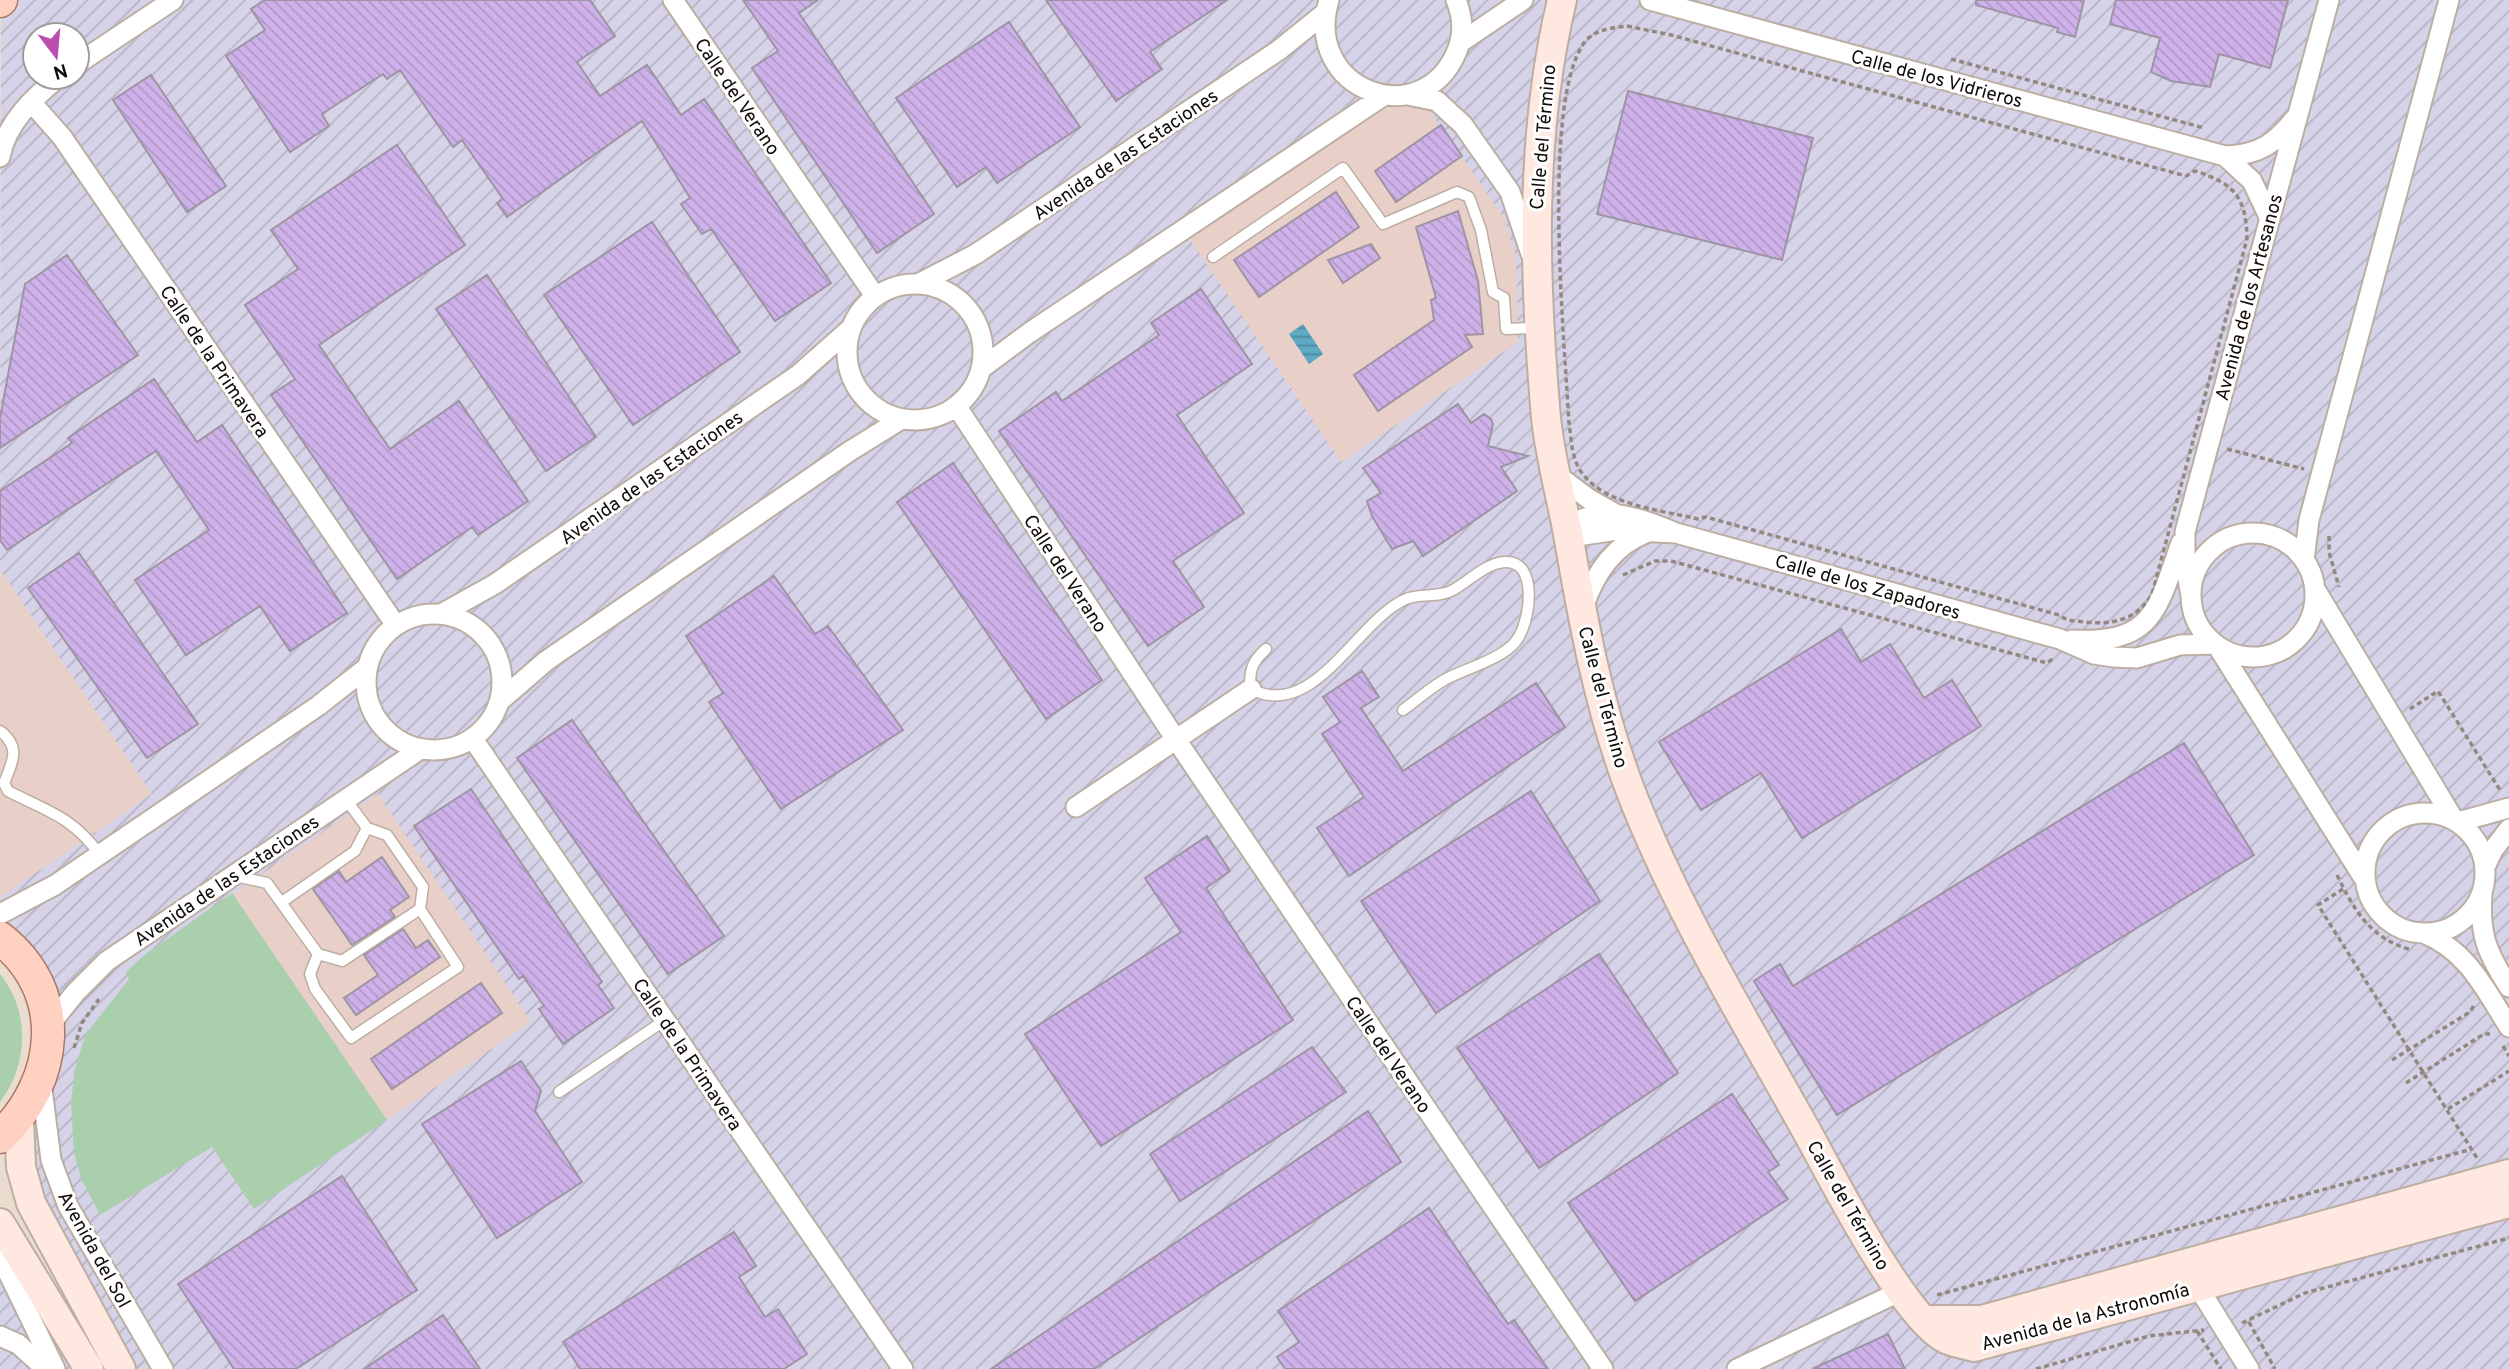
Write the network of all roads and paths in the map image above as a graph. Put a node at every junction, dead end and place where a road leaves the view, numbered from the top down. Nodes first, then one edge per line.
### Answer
1 (173, 0) edge
2 (673, 0) edge
3 (1456, 0) edge
4 (1523, 0) edge
5 (1562, 0) edge
6 (1650, 0) edge
7 (2329, 0) edge
8 (2449, 0) edge
9 (1327, 7) edge
10 (1461, 41) junction
11 (91, 55) edge
12 (1945, 58) dead end
13 (44, 91) edge
14 (1408, 95) junction
15 (1383, 96) junction
16 (32, 102) junction
17 (2297, 116) junction
18 (2207, 129) dead end
19 (2225, 156) junction
20 (0, 157) edge
21 (2270, 219) junction
22 (1213, 257) dead end
23 (1535, 265) junction
24 (919, 284) junction
25 (875, 296) junction
26 (850, 328) junction
27 (1541, 328) junction
28 (1565, 348) joint
29 (982, 368) junction
30 (957, 407) junction
31 (901, 420) junction
32 (2208, 444) junction
33 (2322, 474) junction
34 (1557, 475) junction
35 (1614, 513) junction
36 (1567, 528) junction
37 (2329, 528) dead end
38 (2185, 532) junction
39 (1646, 533) junction
40 (1676, 533) junction
41 (2304, 559) junction
42 (1617, 583) dead end
43 (2315, 589) junction
44 (2340, 591) dead end
45 (2190, 596) junction
46 (443, 613) junction
47 (1581, 613) junction
48 (396, 624) junction
49 (2216, 645) junction
50 (2059, 647) junction
51 (1266, 649) dead end
52 (365, 669) junction
53 (1251, 689) junction
54 (2403, 699) dead end
55 (501, 700) junction
56 (1402, 710) dead end
57 (0, 731) edge
58 (1175, 738) junction
59 (473, 739) junction
60 (419, 750) junction
61 (345, 798) junction
62 (2507, 802) edge
63 (1076, 807) dead end
64 (2456, 821) junction
65 (367, 828) junction
66 (2509, 829) edge
67 (100, 855) junction
68 (2485, 867) junction
69 (2336, 873) dead end
70 (231, 876) junction
71 (2365, 880) junction
72 (2343, 889) junction
73 (2482, 893) junction
74 (282, 902) junction
75 (420, 909) junction
76 (0, 914) edge
77 (0, 938) edge
78 (2419, 942) junction
79 (318, 954) junction
80 (2509, 987) edge
81 (105, 992) dead end
82 (2474, 1000) dead end
83 (665, 1020) junction
84 (48, 1027) junction
85 (2501, 1034) edge
86 (2410, 1049) junction
87 (2509, 1056) edge
88 (71, 1058) dead end
89 (2392, 1060) dead end
90 (2509, 1070) edge
91 (2424, 1072) junction
92 (41, 1081) junction
93 (2406, 1083) dead end
94 (559, 1092) dead end
95 (2448, 1109) junction
96 (10, 1128) edge
97 (2472, 1149) junction
98 (2500, 1178) edge
99 (2509, 1203) edge
100 (0, 1226) edge
101 (2509, 1238) edge
102 (3, 1273) edge
103 (2198, 1287) junction
104 (1899, 1292) junction
105 (1927, 1308) junction
106 (2249, 1322) junction
107 (2223, 1326) junction
108 (2197, 1331) junction
109 (0, 1336) edge
110 (46, 1369) edge
111 (55, 1369) edge
112 (89, 1369) edge
113 (121, 1369) edge
114 (163, 1369) edge
115 (903, 1369) edge
116 (1602, 1369) edge
117 (1737, 1369) edge
118 (2036, 1369) edge
119 (2221, 1369) edge
120 (2249, 1369) edge
121 (2275, 1369) edge

1 - 11 street
2 - 25 street, Calle del Verano
3 - 10 street
4 - 10 street
5 - 23 street, Calle del Término
6 - 19 street, Calle de los Vidrieros
7 - 17 street, Avenida de los Artesanos
8 - 33 street
9 - 15 street
9 - 24 street, Avenida de las Estaciones
10 - 14 street
12 - 18 path
13 - 16 street
14 - 15 street
14 - 23 street
15 - 29 street
16 - 20 street
16 - 48 street, Calle de la Primavera
17 - 19 street, Calle de los Vidrieros
17 - 21 street, Avenida de los Artesanos
19 - 21 street, Calle de los Vidrieros
21 - 32 street, Avenida de los Artesanos
22 - 27 lane
23 - 27 street, Calle del Término
24 - 25 street
24 - 29 street
25 - 26 street
26 - 31 street
26 - 46 street, Avenida de las Estaciones
27 - 34 street, Calle del Término
28 - 28 path
29 - 30 street
30 - 31 street
30 - 58 street, Calle del Verano
31 - 55 street
32 - 33 path
32 - 38 street, Avenida de los Artesanos
33 - 41 street
34 - 35 street, Calle de los Zapadores
34 - 36 street, Calle del Término
35 - 36 street, Calle de los Zapadores
35 - 40 street, Calle de los Zapadores
36 - 39 street, Calle de los Zapadores
36 - 47 street, Calle del Término
37 - 44 path
38 - 45 street, Avenida de los Artesanos
38 - 50 street, Calle de los Zapadores
39 - 40 street, Calle de los Zapadores
39 - 47 street
40 - 50 street, Calle de los Zapadores
41 - 43 street
41 - 45 street
42 - 50 path
43 - 49 street
43 - 64 street
45 - 49 street
46 - 48 street
46 - 55 street
47 - 104 street, Calle del Término
48 - 52 street
49 - 50 street, Calle de los Zapadores
49 - 71 street
51 - 53 lane
52 - 60 street
52 - 67 street
53 - 56 lane
53 - 58 street
54 - 62 path
55 - 59 street
57 - 67 lane
58 - 63 street
58 - 116 street, Calle del Verano
59 - 60 street
59 - 83 street, Calle de la Primavera
60 - 61 street, Avenida de las Estaciones
61 - 65 lane
61 - 70 street, Avenida de las Estaciones
62 - 64 street
64 - 68 street
64 - 71 street
65 - 74 lane
65 - 75 lane
66 - 68 street
67 - 76 street
68 - 73 street
69 - 72 path
70 - 74 lane
70 - 84 street, Avenida de las Estaciones
71 - 78 street
72 - 78 path
72 - 86 path
73 - 78 street
73 - 80 street
74 - 79 lane
75 - 79 lane
75 - 79 lane
77 - 84 main road
78 - 85 street
81 - 88 path
82 - 86 path
83 - 94 lane
83 - 115 street, Calle de la Primavera
84 - 92 main road
85 - 87 path
85 - 91 path
86 - 89 path
86 - 91 path
90 - 95 path
91 - 93 path
91 - 95 path
92 - 96 main road
92 - 114 street, Avenida del Sol
95 - 97 path
96 - 113 street, Avenida del Sol
97 - 98 path
97 - 105 path
98 - 105 street, Avenida de la Astronomía
99 - 103 street, Avenida de la Astronomía
100 - 102 street
100 - 112 street
101 - 106 path
102 - 111 street
103 - 105 street, Avenida de la Astronomía
103 - 107 street
104 - 105 street, Calle del Término
104 - 117 street
106 - 107 path
106 - 121 path
107 - 108 path
107 - 120 street
108 - 118 path
108 - 119 path
109 - 110 street

